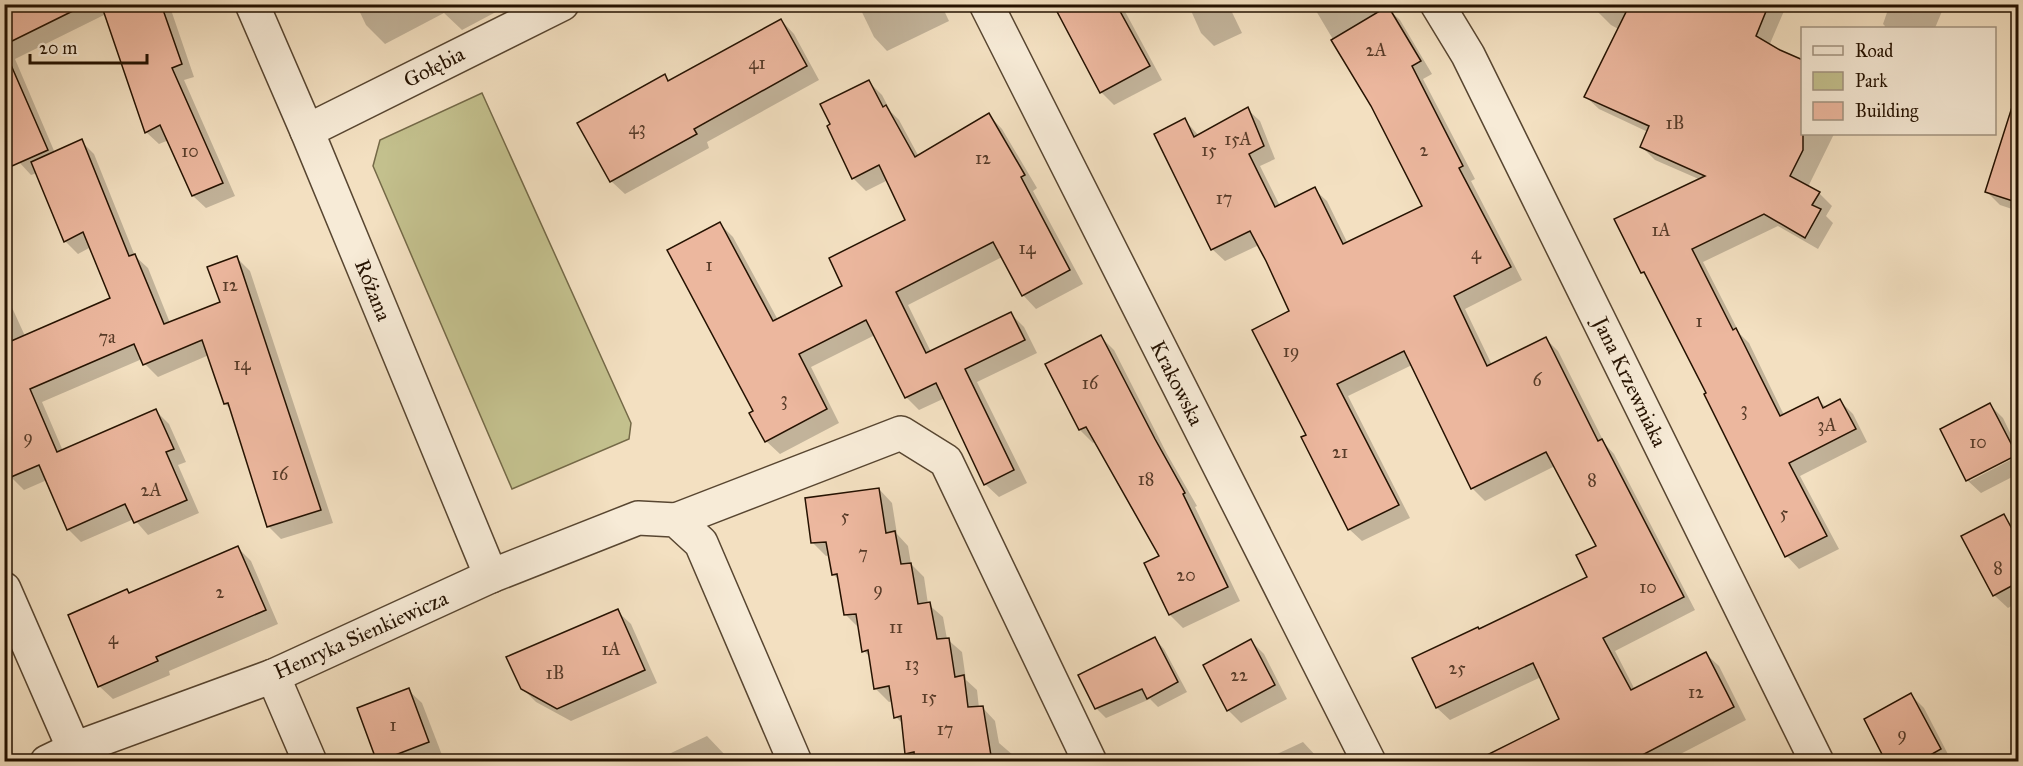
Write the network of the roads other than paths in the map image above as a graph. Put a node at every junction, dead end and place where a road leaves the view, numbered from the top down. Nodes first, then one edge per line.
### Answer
1 (252, 4) edge
2 (562, 4) edge
3 (986, 4) edge
4 (1437, 4) edge
5 (307, 131) junction
6 (676, 520) junction
7 (491, 576) junction
8 (4, 589) edge
9 (273, 676) junction
10 (61, 755) edge
11 (310, 762) edge
12 (795, 762) edge
13 (1090, 762) edge
14 (1369, 762) edge
15 (1817, 762) edge

1 - 5 street, Różana
2 - 5 street, Gołębia
3 - 14 street, Krakowska
4 - 15 street, Jana Krzewniaka
5 - 7 street, Różana
6 - 7 street, Henryka Sienkiewicza
6 - 12 street
6 - 13 street
7 - 9 street, Henryka Sienkiewicza
8 - 10 street
9 - 10 street, Henryka Sienkiewicza
9 - 11 street

